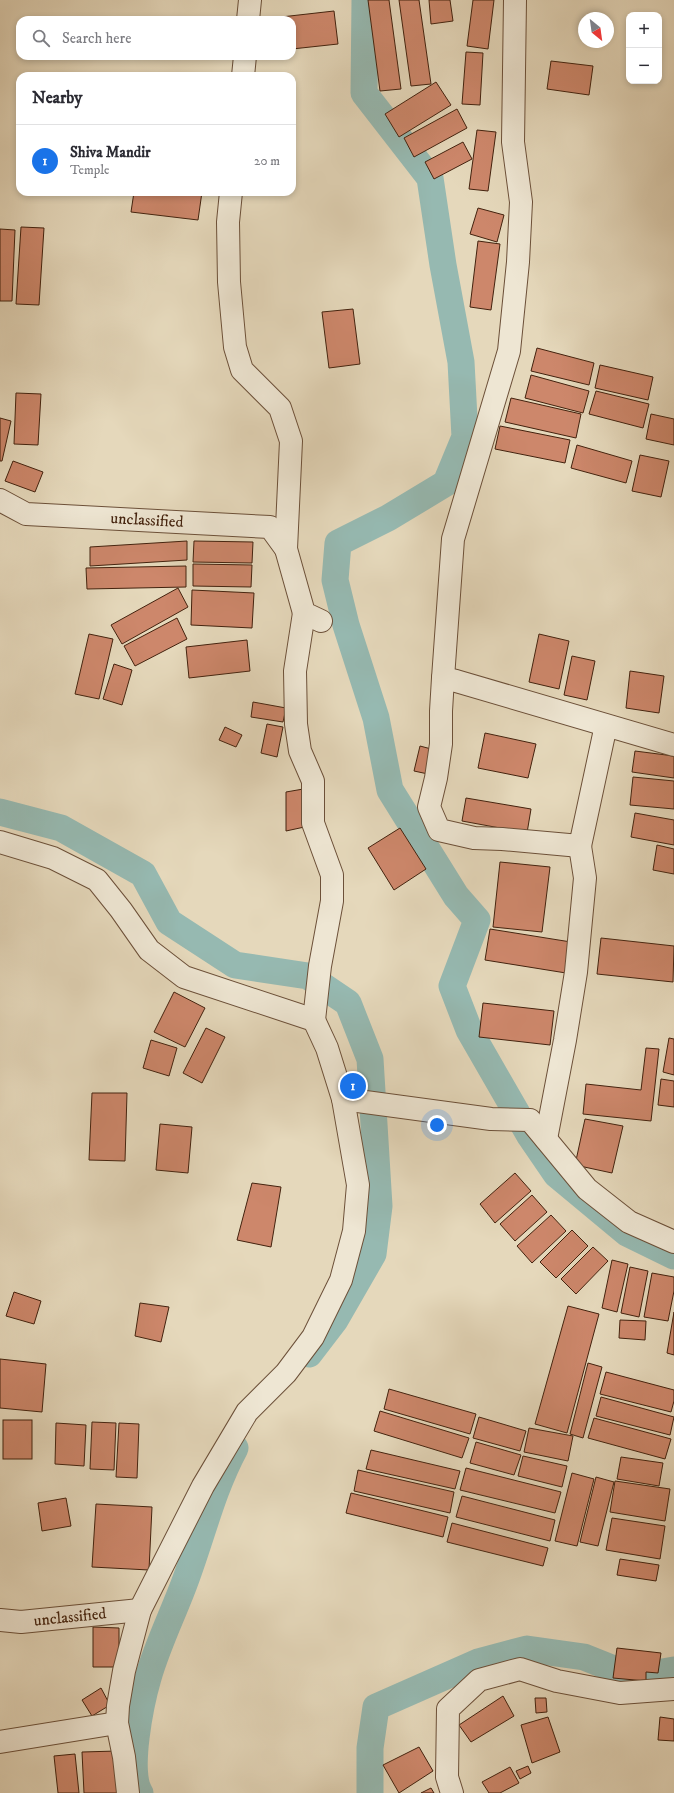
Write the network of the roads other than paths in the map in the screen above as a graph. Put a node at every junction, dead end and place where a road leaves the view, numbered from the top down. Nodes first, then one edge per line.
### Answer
1 (250, 0) edge
2 (515, 0) edge
3 (248, 16) edge
4 (245, 60) edge
5 (243, 72) edge
6 (231, 196) edge
7 (0, 500) edge
8 (286, 549) junction
9 (443, 678) junction
10 (606, 725) junction
11 (674, 745) edge
12 (0, 842) edge
13 (580, 846) junction
14 (314, 1020) junction
15 (349, 1099) junction
16 (546, 1139) junction
17 (674, 1242) edge
18 (140, 1610) junction
19 (0, 1620) edge
20 (674, 1689) edge
21 (117, 1723) junction
22 (0, 1742) edge
23 (128, 1793) edge
24 (452, 1793) edge

1 - 3 street
2 - 9 street
4 - 5 street
6 - 8 street
7 - 8 street, unclassified
8 - 14 street
9 - 10 street
9 - 13 street
10 - 11 street
10 - 13 street
12 - 14 street
13 - 16 street
14 - 15 street
15 - 16 street
15 - 18 street
16 - 17 street
18 - 19 street, unclassified
18 - 21 street
20 - 24 street
21 - 22 street
21 - 23 street

